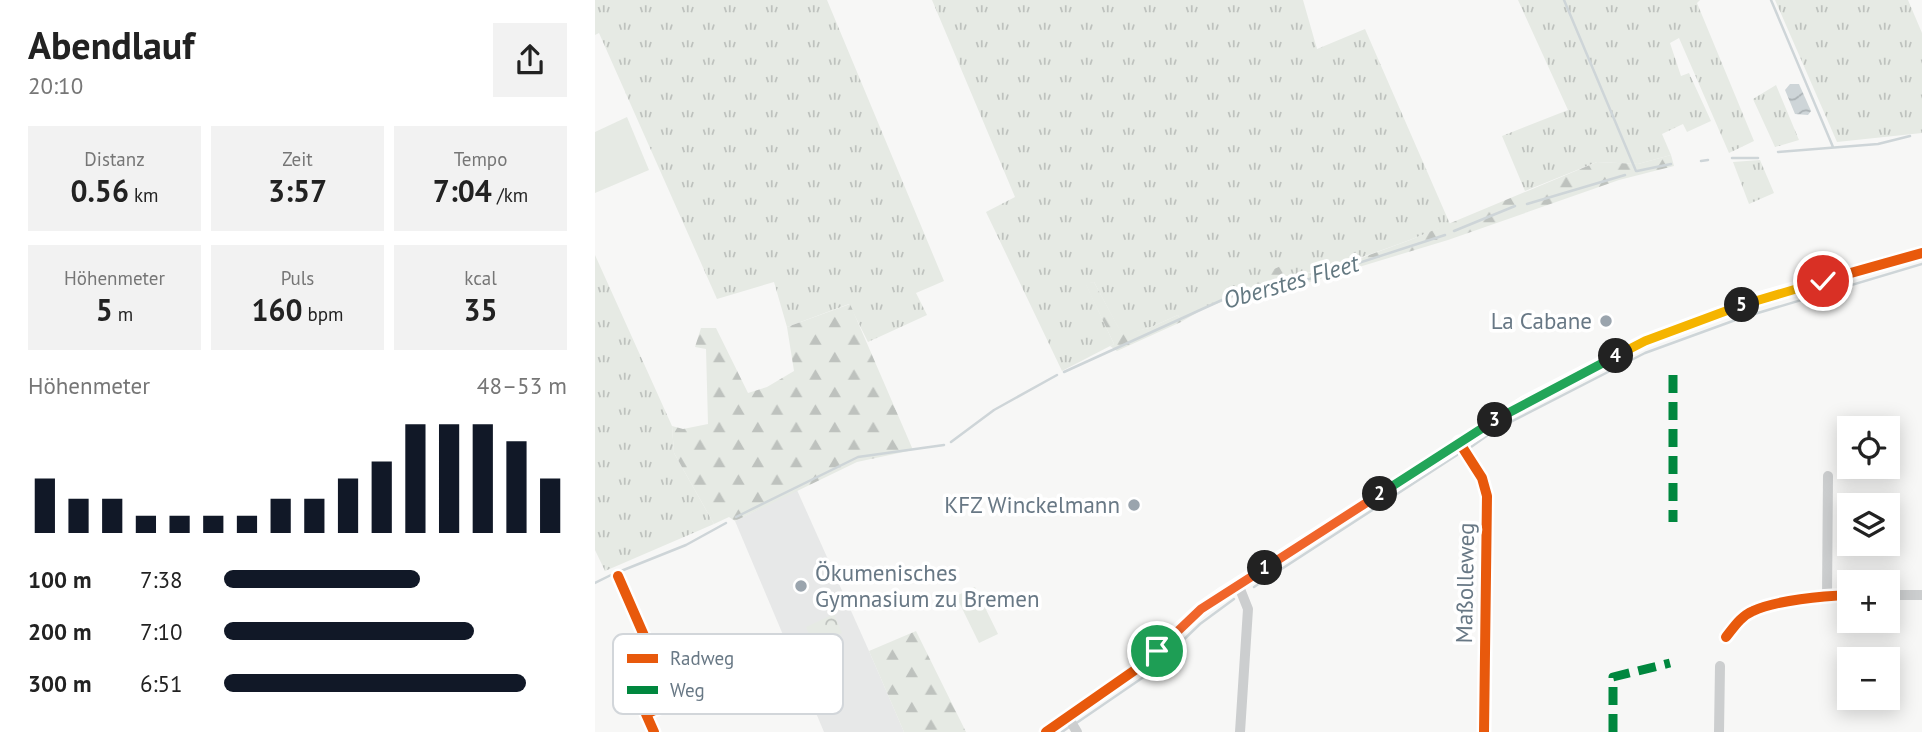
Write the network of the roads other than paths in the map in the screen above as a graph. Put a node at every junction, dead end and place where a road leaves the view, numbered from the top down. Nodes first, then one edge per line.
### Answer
1 (1922, 253) edge
2 (1459, 442) junction
3 (1828, 476) dead end
4 (618, 576) dead end
5 (1238, 584) junction
6 (1900, 595) edge
7 (1922, 595) edge
8 (1827, 596) junction
9 (1837, 596) edge
10 (643, 634) edge
11 (1726, 637) dead end
12 (1720, 666) dead end
13 (646, 714) edge
14 (1073, 725) edge
15 (654, 732) edge
16 (1046, 732) edge
17 (1240, 732) edge
18 (1484, 732) edge
19 (1719, 732) edge

1 - 2 street
2 - 5 street
2 - 18 street, Maßolleweg
3 - 8 street
4 - 10 street
5 - 14 street
5 - 17 street
6 - 7 street
8 - 9 street
8 - 11 street
12 - 19 street
13 - 15 street
14 - 16 street

